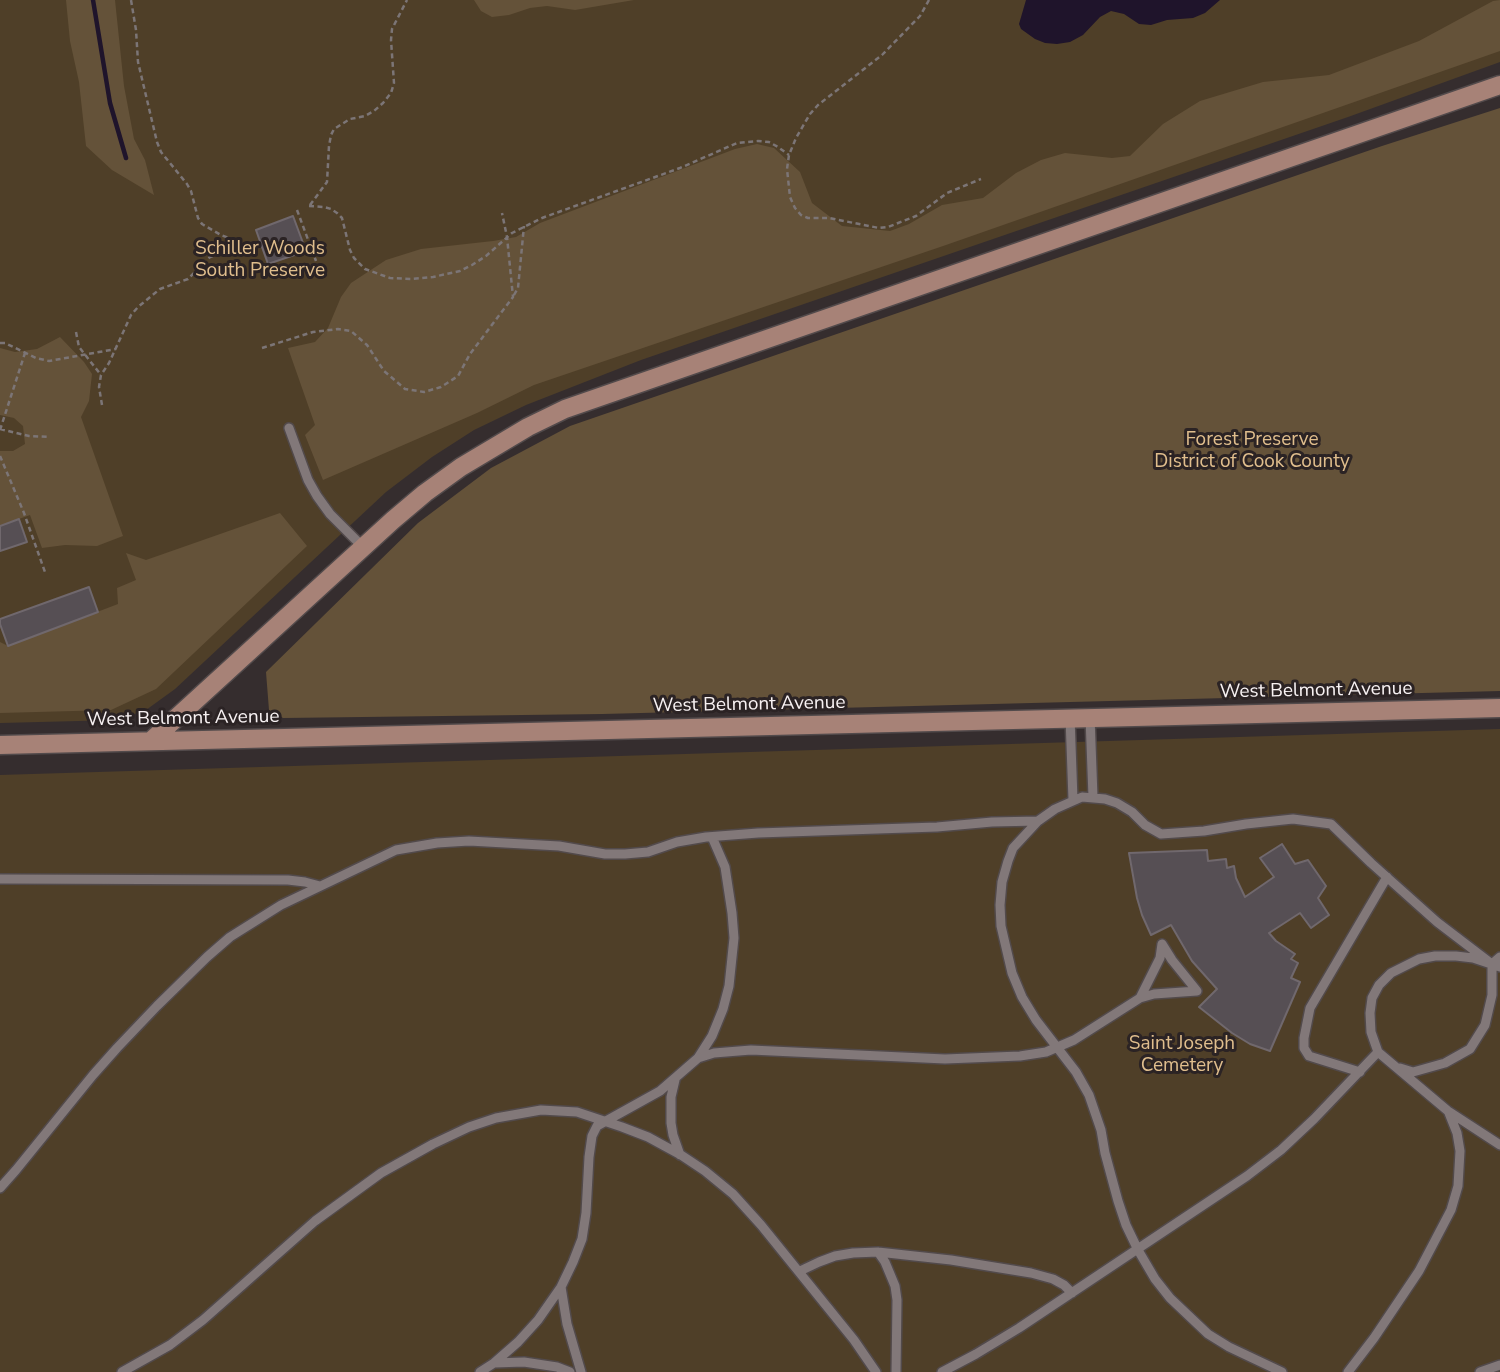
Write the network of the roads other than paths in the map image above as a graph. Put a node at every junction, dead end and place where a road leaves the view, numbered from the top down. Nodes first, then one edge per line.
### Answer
1 (1500, 85) edge
2 (289, 428) dead end
3 (363, 547) junction
4 (1500, 708) edge
5 (1090, 717) junction
6 (1070, 718) junction
7 (151, 741) junction
8 (0, 745) edge
9 (1093, 797) junction
10 (1073, 800) junction
11 (1038, 821) junction
12 (712, 837) junction
13 (1387, 877) junction
14 (0, 879) edge
15 (320, 886) junction
16 (1500, 957) edge
17 (1496, 965) edge
18 (1140, 998) junction
19 (1058, 1048) junction
20 (1378, 1052) junction
21 (698, 1058) junction
22 (1394, 1067) junction
23 (1360, 1072) junction
24 (676, 1078) junction
25 (1448, 1111) junction
26 (604, 1121) junction
27 (1500, 1145) edge
28 (681, 1155) junction
29 (0, 1188) edge
30 (1138, 1250) junction
31 (877, 1252) junction
32 (800, 1271) junction
33 (561, 1287) junction
34 (1072, 1293) junction
35 (494, 1363) junction
36 (1500, 1365) edge
37 (122, 1372) edge
38 (481, 1372) edge
39 (570, 1372) edge
40 (581, 1372) edge
41 (876, 1372) edge
42 (896, 1372) edge
43 (942, 1372) edge
44 (1282, 1372) edge
45 (1348, 1372) edge
46 (1480, 1372) edge

1 - 3 main road
2 - 3 lane
3 - 7 main road
4 - 5 main road, West Belmont Avenue
5 - 6 main road, West Belmont Avenue
5 - 9 lane
6 - 7 main road, West Belmont Avenue
6 - 10 lane
7 - 8 main road, West Belmont Avenue
9 - 10 lane
9 - 13 lane
10 - 11 lane
11 - 12 lane
11 - 19 lane
12 - 15 lane
12 - 21 lane
13 - 17 lane
13 - 23 lane
14 - 15 lane
15 - 29 lane
16 - 17 lane
17 - 20 lane
17 - 22 lane
18 - 18 lane
18 - 19 lane
19 - 21 lane
19 - 30 lane
20 - 22 lane
20 - 23 lane
21 - 24 lane
22 - 25 lane
23 - 30 lane
24 - 26 lane
24 - 28 lane
25 - 27 lane
25 - 45 lane
26 - 28 lane
26 - 33 lane
26 - 37 lane
28 - 32 lane
30 - 34 lane
30 - 44 lane
31 - 32 lane
31 - 34 lane
31 - 42 lane
32 - 41 lane
33 - 35 lane
33 - 40 lane
34 - 43 lane
35 - 38 lane
35 - 39 lane
36 - 46 lane

